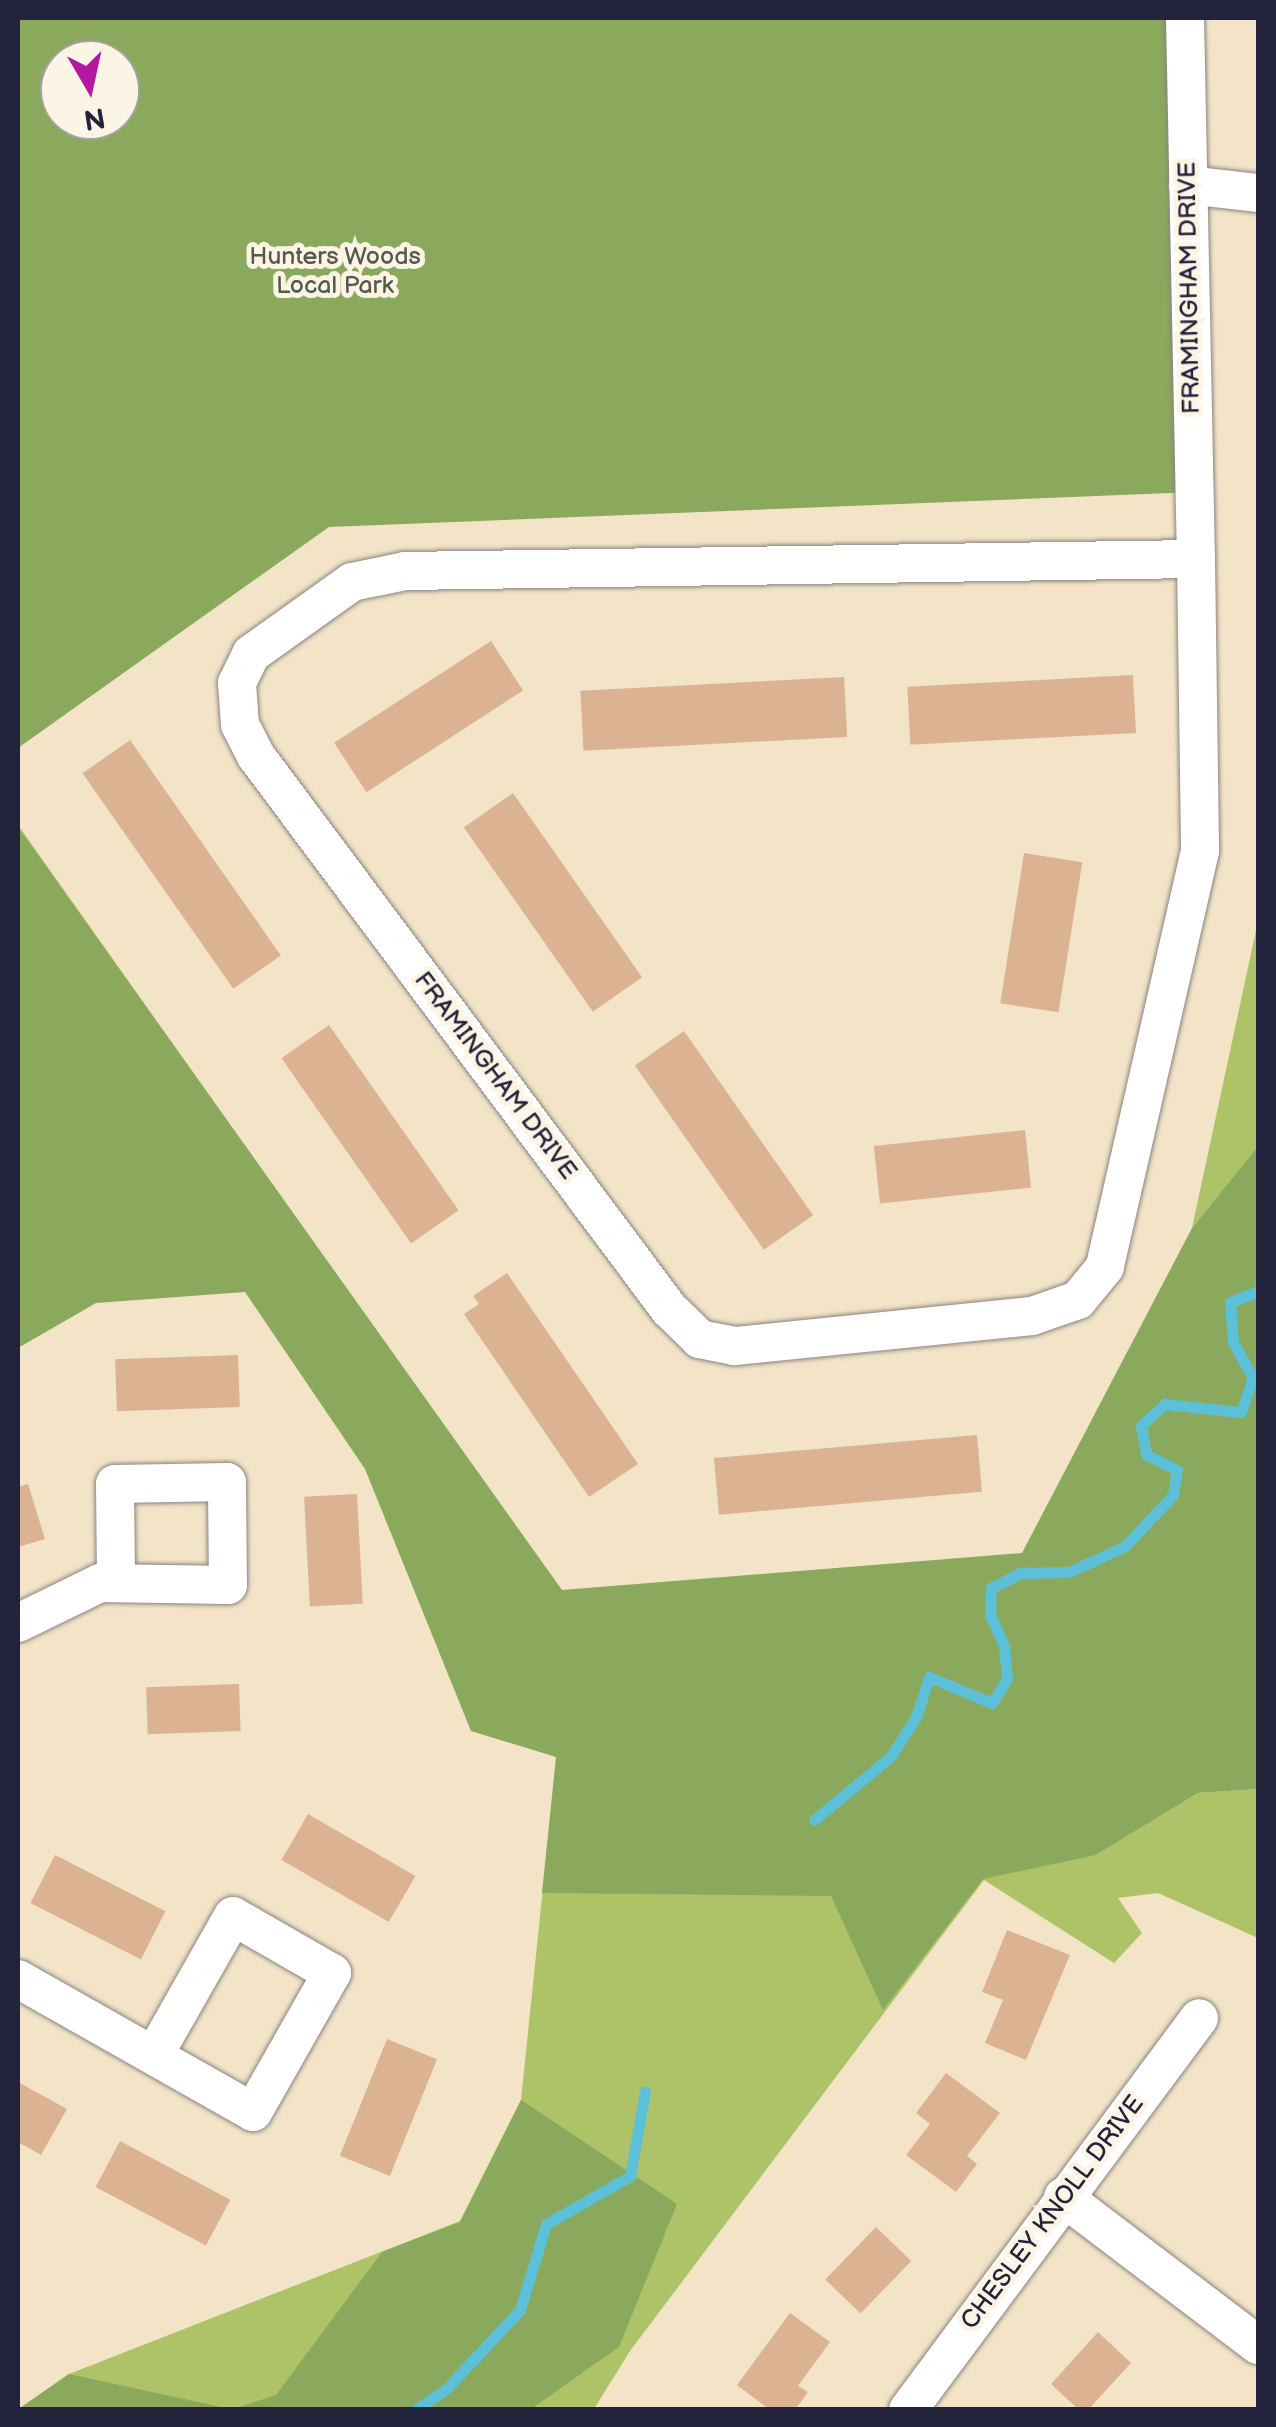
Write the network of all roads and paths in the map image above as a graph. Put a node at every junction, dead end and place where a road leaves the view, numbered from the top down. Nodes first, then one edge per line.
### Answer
1 (1184, 18) edge
2 (1188, 185) junction
3 (1258, 192) edge
4 (1196, 559) junction
5 (116, 1583) dead end
6 (18, 1623) edge
7 (18, 1979) edge
8 (1199, 2018) dead end
9 (154, 2055) junction
10 (1064, 2197) junction
11 (1258, 2345) edge
12 (908, 2410) edge

1 - 2 street, FRAMINGHAM DRIVE
2 - 3 street
2 - 4 street, FRAMINGHAM DRIVE
4 - 4 street, FRAMINGHAM DRIVE
5 - 6 street
7 - 9 street
8 - 10 street, CHESLEY KNOLL DRIVE
9 - 9 street
10 - 11 street
10 - 12 street, CHESLEY KNOLL DRIVE

